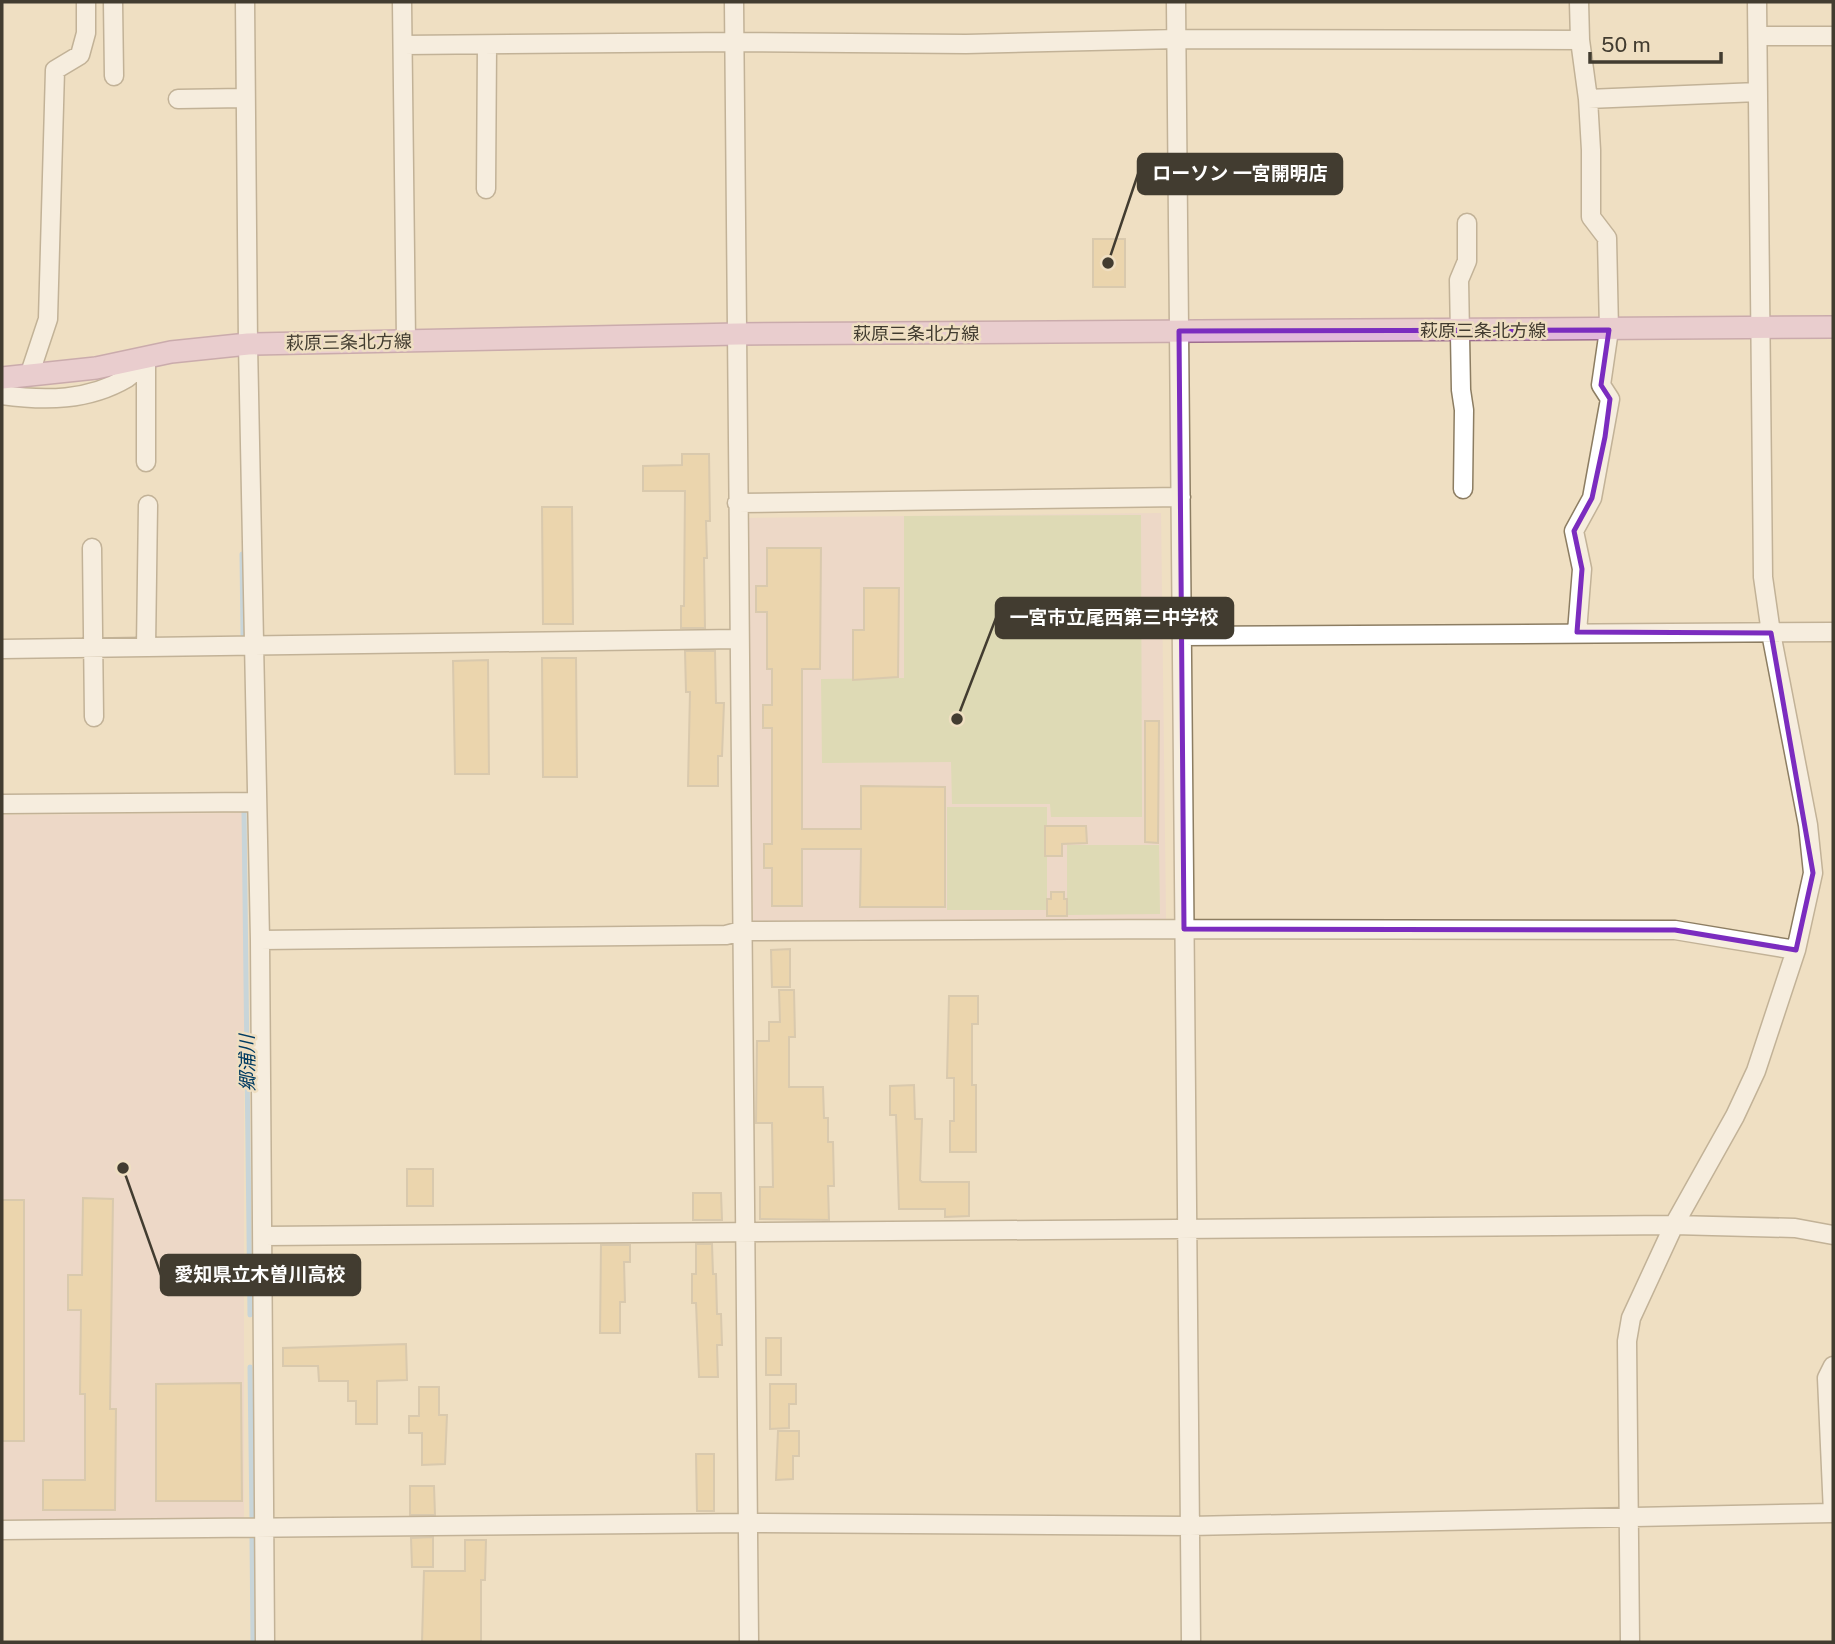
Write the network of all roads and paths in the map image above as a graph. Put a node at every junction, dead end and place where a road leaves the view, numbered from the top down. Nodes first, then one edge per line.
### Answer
1 (86, 2) edge
2 (113, 2) edge
3 (245, 2) edge
4 (402, 2) edge
5 (734, 2) edge
6 (1176, 2) edge
7 (1579, 2) edge
8 (1757, 2) edge
9 (1758, 36) junction
10 (1833, 36) edge
11 (1177, 39) junction
12 (1580, 40) junction
13 (734, 42) junction
14 (402, 45) junction
15 (487, 46) junction
16 (114, 76) dead end
17 (1758, 92) junction
18 (244, 98) junction
19 (178, 99) dead end
20 (1588, 99) junction
21 (486, 190) dead end
22 (1467, 223) dead end
23 (1759, 327) junction
24 (1833, 327) edge
25 (1460, 330) junction
26 (1609, 330) junction
27 (1179, 331) junction
28 (738, 334) junction
29 (406, 341) junction
30 (248, 344) junction
31 (146, 358) junction
32 (29, 376) junction
33 (2, 378) edge
34 (2, 396) edge
35 (146, 462) dead end
36 (1463, 489) dead end
37 (1181, 497) junction
38 (737, 503) junction
39 (148, 505) dead end
40 (92, 548) dead end
41 (1577, 632) junction
42 (1833, 632) edge
43 (1771, 633) junction
44 (1182, 636) junction
45 (738, 639) junction
46 (254, 646) junction
47 (146, 647) junction
48 (93, 648) junction
49 (2, 649) edge
50 (94, 717) dead end
51 (257, 802) junction
52 (2, 804) edge
53 (1184, 929) junction
54 (741, 931) junction
55 (260, 940) junction
56 (1796, 950) junction
57 (1674, 1225) junction
58 (1187, 1228) junction
59 (745, 1232) junction
60 (1833, 1235) edge
61 (264, 1236) junction
62 (1833, 1366) edge
63 (1833, 1513) edge
64 (1629, 1517) junction
65 (748, 1523) junction
66 (1190, 1526) junction
67 (264, 1527) junction
68 (2, 1530) edge
69 (265, 1642) edge
70 (749, 1642) edge
71 (1191, 1642) edge
72 (1630, 1642) edge

1 - 32 street
2 - 16 street
3 - 18 street
4 - 14 street
5 - 13 street
6 - 11 street
7 - 12 street
8 - 9 street
9 - 10 street
9 - 17 street
11 - 12 street
11 - 13 street
11 - 27 street
12 - 20 street
13 - 15 street
13 - 28 street
14 - 15 street
14 - 29 street
15 - 21 street
17 - 20 street
17 - 23 street
18 - 19 street
18 - 30 street
20 - 26 street
22 - 25 street
23 - 24 main road, 萩原三条北方線
23 - 26 main road, 萩原三条北方線
23 - 43 street
25 - 26 main road, 萩原三条北方線
25 - 27 main road, 萩原三条北方線
25 - 36 street
26 - 41 street
27 - 28 main road, 萩原三条北方線
27 - 37 street
28 - 29 main road, 萩原三条北方線
28 - 38 street
29 - 30 main road, 萩原三条北方線
30 - 31 main road, 萩原三条北方線
30 - 46 street
31 - 32 main road, 萩原三条北方線
31 - 34 street
31 - 35 street
32 - 33 main road, 萩原三条北方線
37 - 38 street
37 - 44 street
38 - 45 street
39 - 47 street
40 - 48 street
41 - 43 street
41 - 44 street
42 - 43 street
43 - 56 street
44 - 53 street
45 - 46 street
45 - 54 street
46 - 47 street
46 - 51 street
47 - 48 street
48 - 49 street
48 - 50 street
51 - 52 street
51 - 55 street
53 - 54 street
53 - 56 street
53 - 58 street
54 - 55 street
54 - 59 street
55 - 61 street
56 - 57 street
57 - 58 street
57 - 60 street
57 - 64 street
58 - 59 street
58 - 66 street
59 - 61 street
59 - 65 street
61 - 67 street
62 - 63 street
63 - 64 street
64 - 66 street
64 - 72 street
65 - 66 street
65 - 67 street
65 - 70 street
66 - 71 street
67 - 68 street
67 - 69 street

